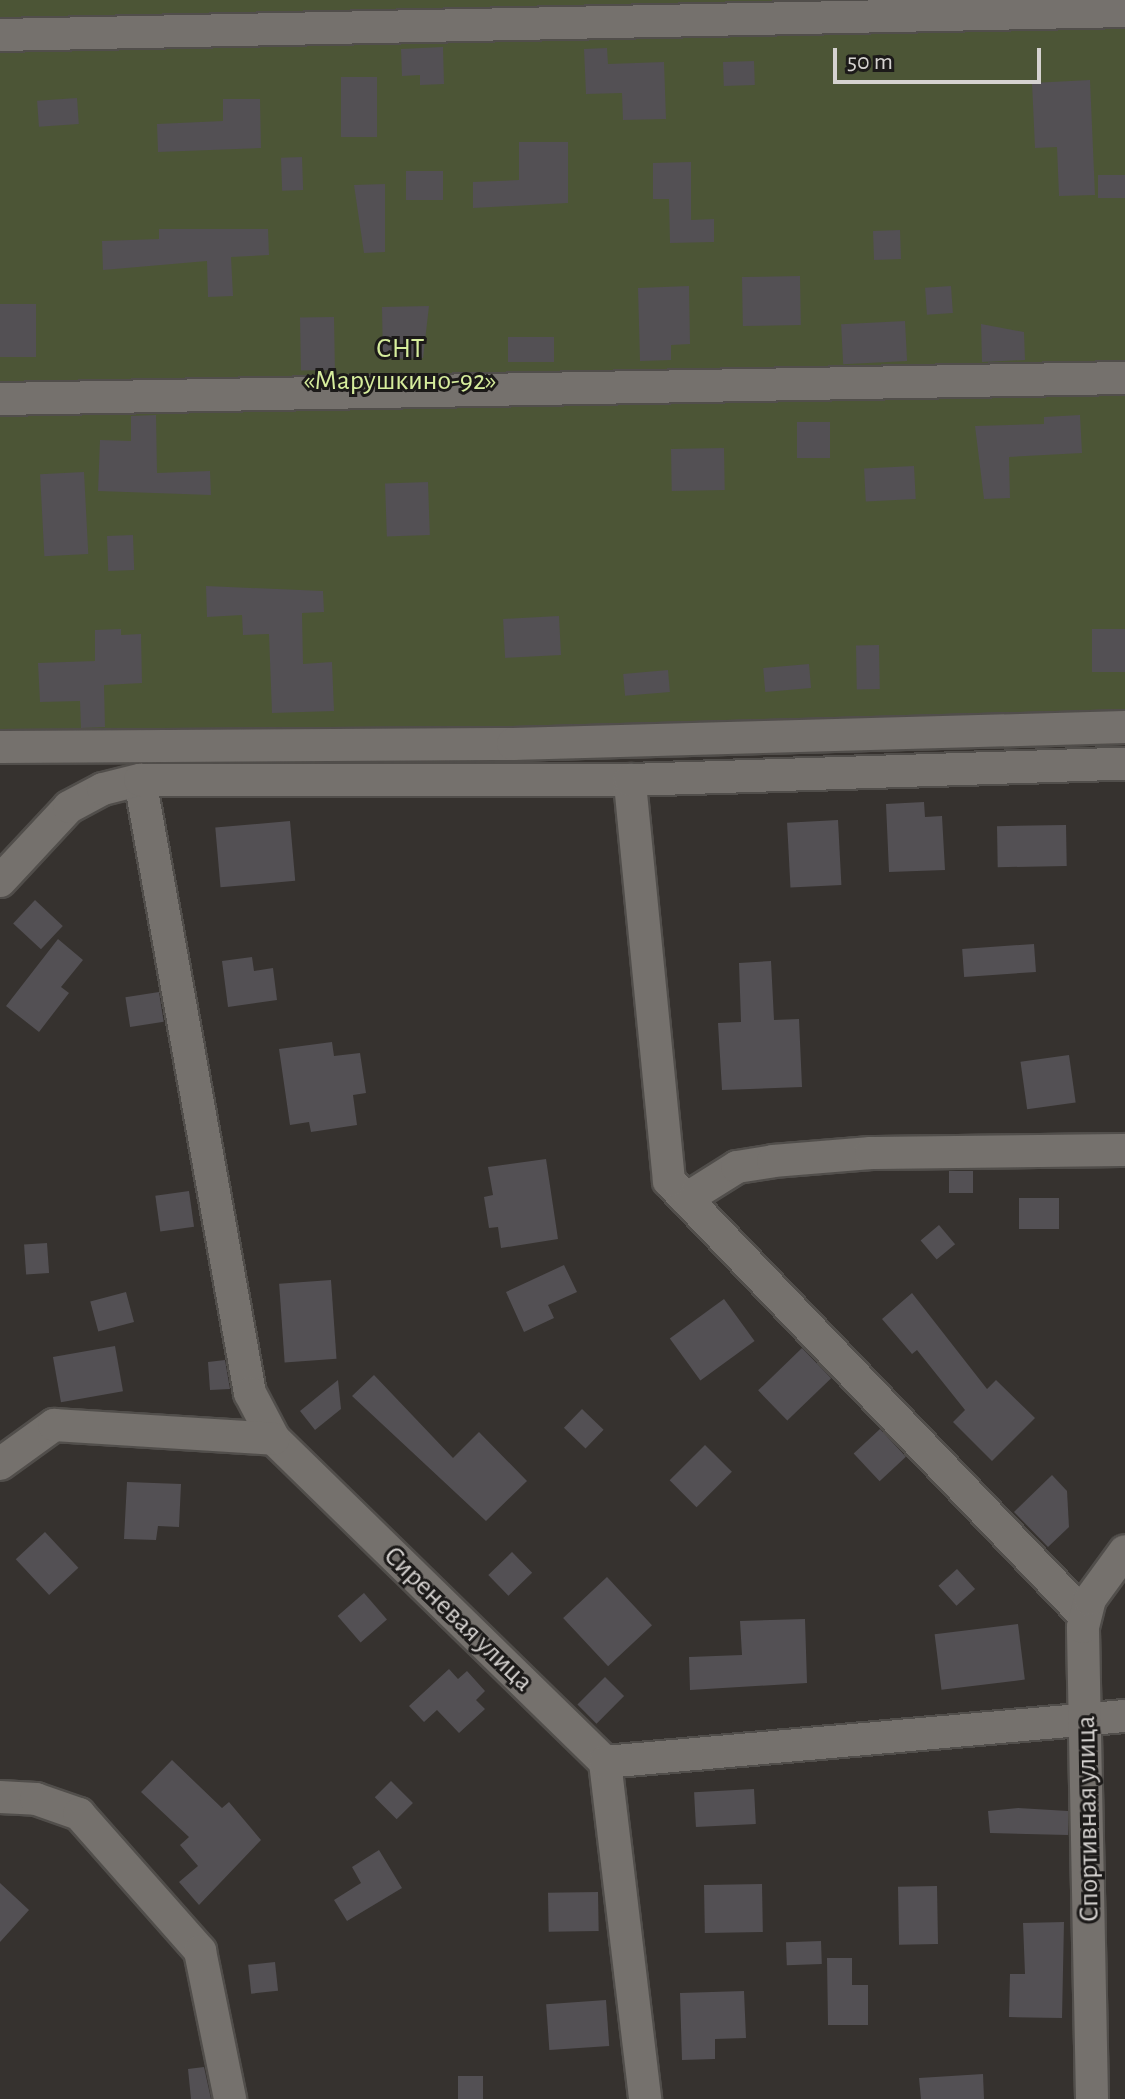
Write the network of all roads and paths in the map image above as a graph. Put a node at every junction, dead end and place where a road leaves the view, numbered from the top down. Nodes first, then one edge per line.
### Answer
1 (1125, 11) edge
2 (0, 35) edge
3 (1125, 378) edge
4 (0, 399) edge
5 (1125, 727) edge
6 (0, 747) edge
7 (1125, 764) edge
8 (140, 780) junction
9 (630, 780) junction
10 (0, 881) edge
11 (1125, 1150) edge
12 (686, 1199) junction
13 (274, 1439) junction
14 (0, 1464) edge
15 (1125, 1551) edge
16 (1085, 1616) junction
17 (1125, 1716) edge
18 (1087, 1719) junction
19 (605, 1762) junction
20 (0, 1797) edge
21 (230, 2099) edge
22 (645, 2099) edge
23 (1092, 2099) edge

1 - 2 street
3 - 4 street
5 - 6 street
7 - 9 street
8 - 9 street
8 - 10 street
8 - 13 street, Сиреневая улица
9 - 12 street
11 - 12 street
12 - 16 street
13 - 14 street
13 - 19 street, Сиреневая улица
15 - 16 street, Спортивная улица
16 - 18 street, Спортивная улица
17 - 18 street
18 - 19 street
18 - 23 street, Спортивная улица
19 - 22 street
20 - 21 street

